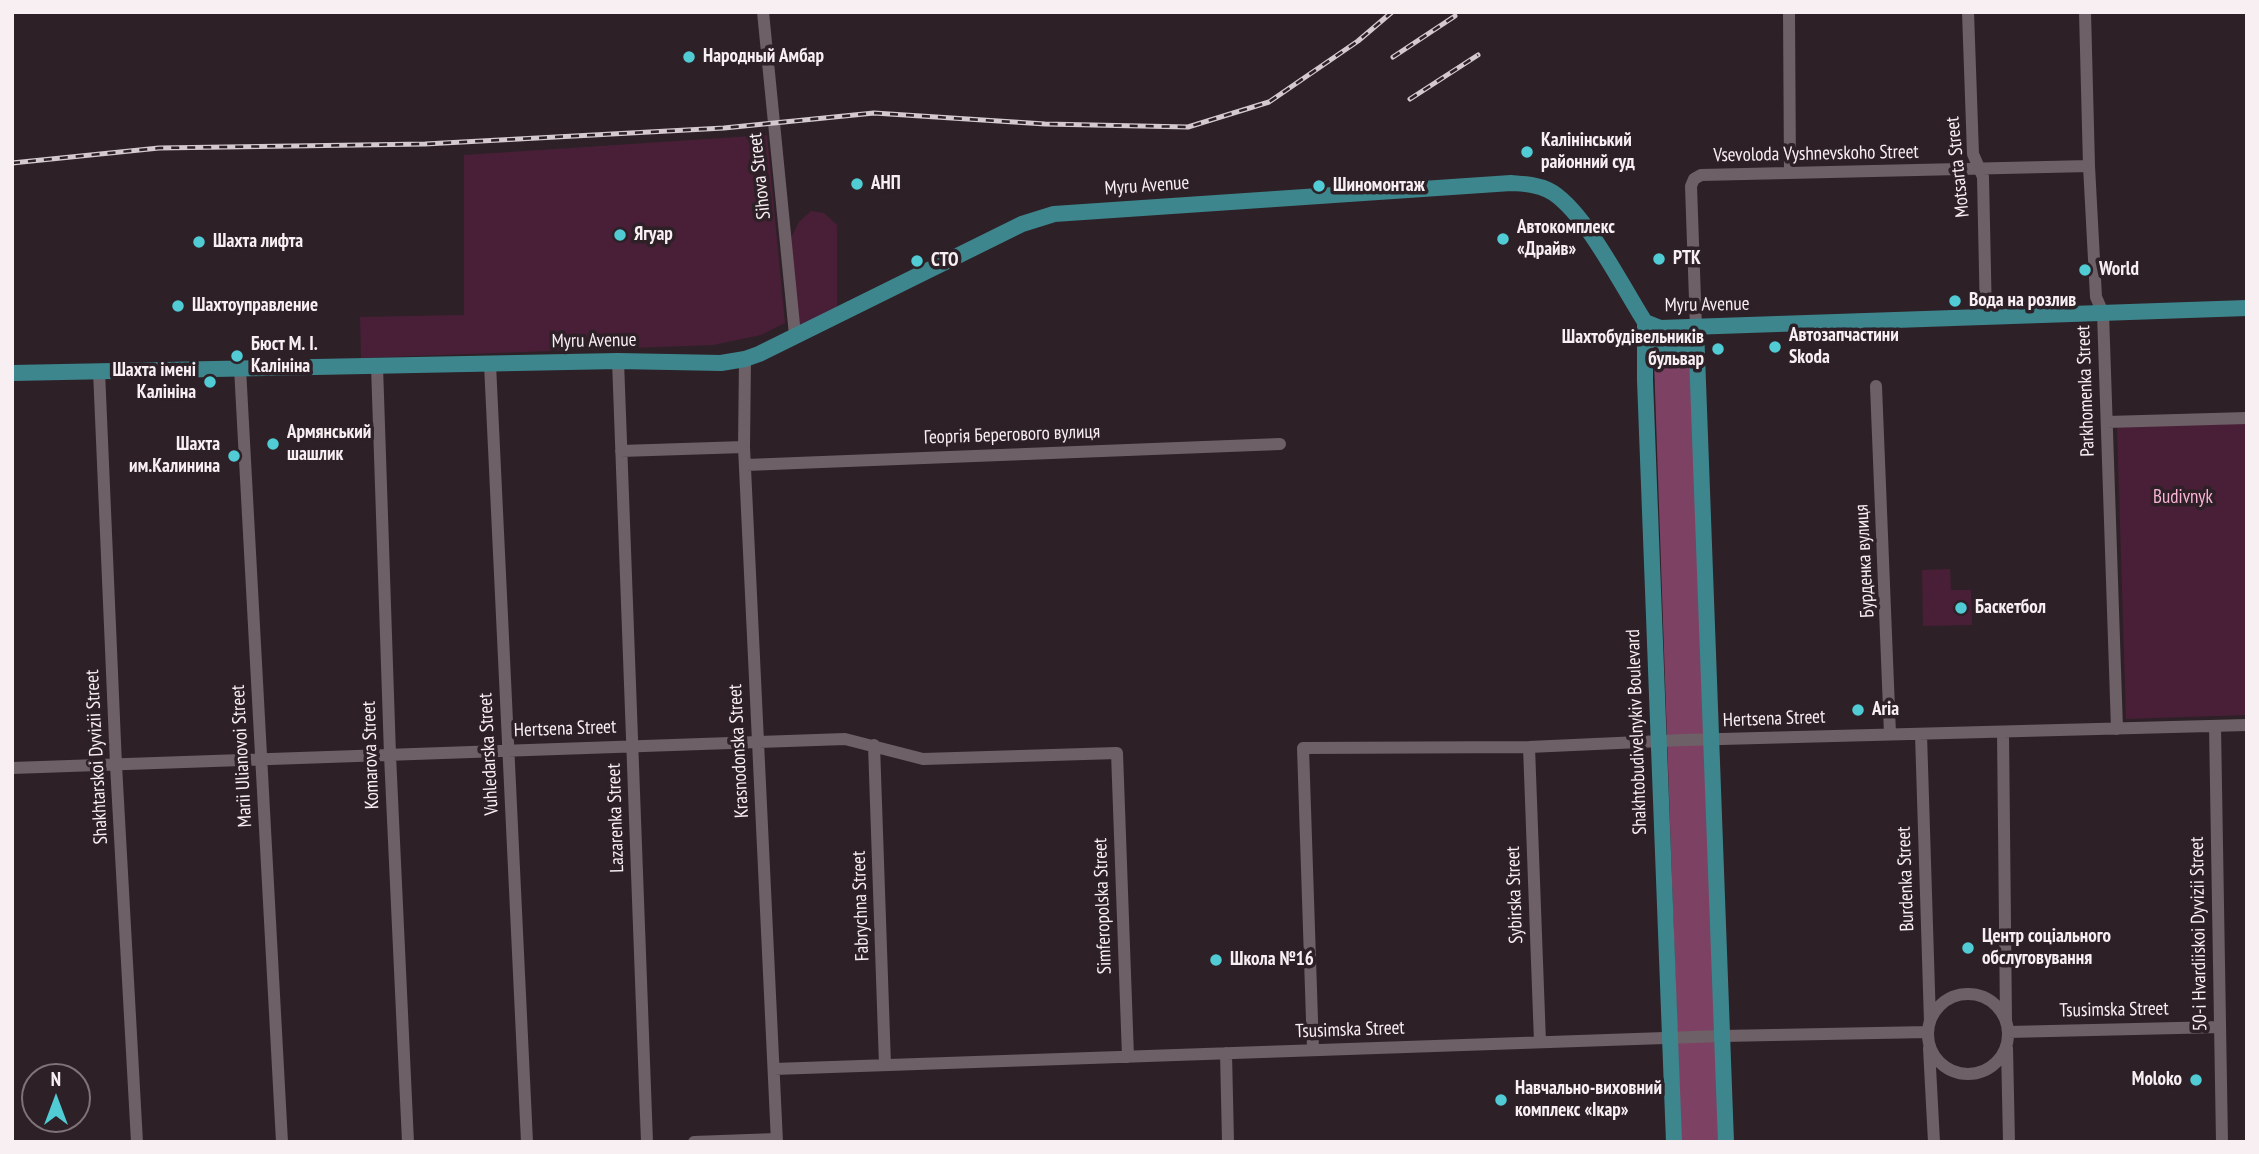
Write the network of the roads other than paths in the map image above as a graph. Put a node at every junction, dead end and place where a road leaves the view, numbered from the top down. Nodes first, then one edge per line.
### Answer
1 (763, 12) edge
2 (1789, 12) edge
3 (1968, 12) edge
4 (2085, 12) edge
5 (2089, 166) junction
6 (1978, 170) junction
7 (1790, 173) junction
8 (2247, 308) edge
9 (2103, 313) junction
10 (1986, 318) junction
11 (1645, 322) junction
12 (1696, 328) junction
13 (795, 335) junction
14 (1697, 356) junction
15 (1645, 358) junction
16 (745, 359) junction
17 (618, 361) junction
18 (490, 364) junction
19 (377, 366) junction
20 (240, 368) junction
21 (99, 371) junction
22 (12, 373) edge
23 (1876, 386) dead end
24 (2247, 418) edge
25 (2107, 422) junction
26 (1280, 444) dead end
27 (744, 447) junction
28 (621, 451) junction
29 (746, 465) junction
30 (2247, 725) edge
31 (2215, 726) junction
32 (2117, 729) junction
33 (2003, 732) junction
34 (1890, 734) junction
35 (1921, 734) junction
36 (1710, 740) junction
37 (758, 741) junction
38 (1659, 743) junction
39 (874, 745) junction
40 (632, 746) junction
41 (1529, 747) junction
42 (509, 750) junction
43 (1117, 753) joint
44 (390, 755) junction
45 (262, 759) junction
46 (116, 765) junction
47 (12, 768) edge
48 (2220, 1027) junction
49 (2007, 1032) junction
50 (1929, 1033) junction
51 (1722, 1036) junction
52 (1670, 1038) junction
53 (1540, 1042) junction
54 (1312, 1050) junction
55 (1226, 1053) junction
56 (1128, 1057) junction
57 (885, 1065) junction
58 (774, 1069) junction
59 (777, 1140) edge
60 (137, 1142) edge
61 (282, 1142) edge
62 (408, 1142) edge
63 (527, 1142) edge
64 (647, 1142) edge
65 (694, 1142) edge
66 (1228, 1142) edge
67 (1674, 1142) edge
68 (1726, 1142) edge
69 (1934, 1142) edge
70 (2009, 1142) edge
71 (2222, 1142) edge

1 - 13 street, Sihova Street
2 - 7 street
3 - 6 street, Motsarta Street
4 - 5 street, Parkhomenka Street
5 - 6 street, Vsevoloda Vyshnevskoho Street
5 - 9 street, Parkhomenka Street
6 - 7 street, Vsevoloda Vyshnevskoho Street
6 - 10 street, Motsarta Street
7 - 12 street, Vsevoloda Vyshnevskoho Street
8 - 9 main road, Myru Avenue
9 - 10 main road, Myru Avenue
9 - 25 street, Parkhomenka Street
10 - 12 main road, Myru Avenue
11 - 12 main road, Myru Avenue
11 - 13 main road, Myru Avenue
11 - 15 main road, Shakhtobudivelnykiv Boulevard
12 - 14 main road
13 - 16 main road, Myru Avenue
14 - 15 main road
14 - 36 main road
15 - 38 main road, Shakhtobudivelnykiv Boulevard
16 - 17 main road, Myru Avenue
16 - 27 street, Krasnodonska Street
17 - 18 main road, Myru Avenue
17 - 28 street, Lazarenka Street
18 - 19 main road, Myru Avenue
18 - 42 street, Vuhledarska Street
19 - 20 main road, Myru Avenue
19 - 44 street, Komarova Street
20 - 21 main road, Myru Avenue
20 - 45 street, Marii Ulianovoi Street
21 - 22 main road, Myru Avenue
21 - 46 street, Shakhtarskoi Dyvizii Street
23 - 34 street, Бурденка вулиця
24 - 25 street
25 - 32 street, Parkhomenka Street
26 - 29 street, Георгія Берегового вулиця
27 - 28 street
27 - 29 street, Krasnodonska Street
28 - 40 street, Lazarenka Street
29 - 37 street, Krasnodonska Street
30 - 31 street, Hertsena Street
31 - 32 street, Hertsena Street
31 - 48 street, 50-i Hvardiiskoi Dyvizii Street
32 - 33 street, Hertsena Street
33 - 35 street, Hertsena Street
33 - 49 street
34 - 35 street, Hertsena Street
34 - 36 street, Hertsena Street
35 - 50 street, Burdenka Street
36 - 38 street, Hertsena Street
36 - 51 main road
37 - 39 street, Hertsena Street
37 - 40 street, Hertsena Street
37 - 58 street, Krasnodonska Street
38 - 41 street, Hertsena Street
38 - 52 main road, Shakhtobudivelnykiv Boulevard
39 - 43 street, Hertsena Street
39 - 57 street, Fabrychna Street
40 - 42 street, Hertsena Street
40 - 64 street, Lazarenka Street
41 - 53 street, Sybirska Street
41 - 54 street, Hertsena Street
42 - 44 street, Hertsena Street
42 - 63 street, Vuhledarska Street
43 - 56 street, Simferopolska Street
44 - 45 street, Hertsena Street
44 - 62 street, Komarova Street
45 - 46 street, Hertsena Street
45 - 61 street, Marii Ulianovoi Street
46 - 47 street, Hertsena Street
46 - 60 street, Shakhtarskoi Dyvizii Street
48 - 49 street, Tsusimska Street
48 - 71 street, 50-i Hvardiiskoi Dyvizii Street
49 - 50 street
49 - 50 street
49 - 70 street
50 - 51 street, Tsusimska Street
50 - 69 street, Burdenka Street
51 - 52 street, Tsusimska Street
51 - 68 main road
52 - 53 street, Tsusimska Street
52 - 67 main road, Shakhtobudivelnykiv Boulevard
53 - 54 street, Tsusimska Street
54 - 55 street, Tsusimska Street
55 - 56 street, Tsusimska Street
55 - 66 street
56 - 57 street, Tsusimska Street
57 - 58 street, Tsusimska Street
58 - 59 street, Krasnodonska Street
59 - 65 street

